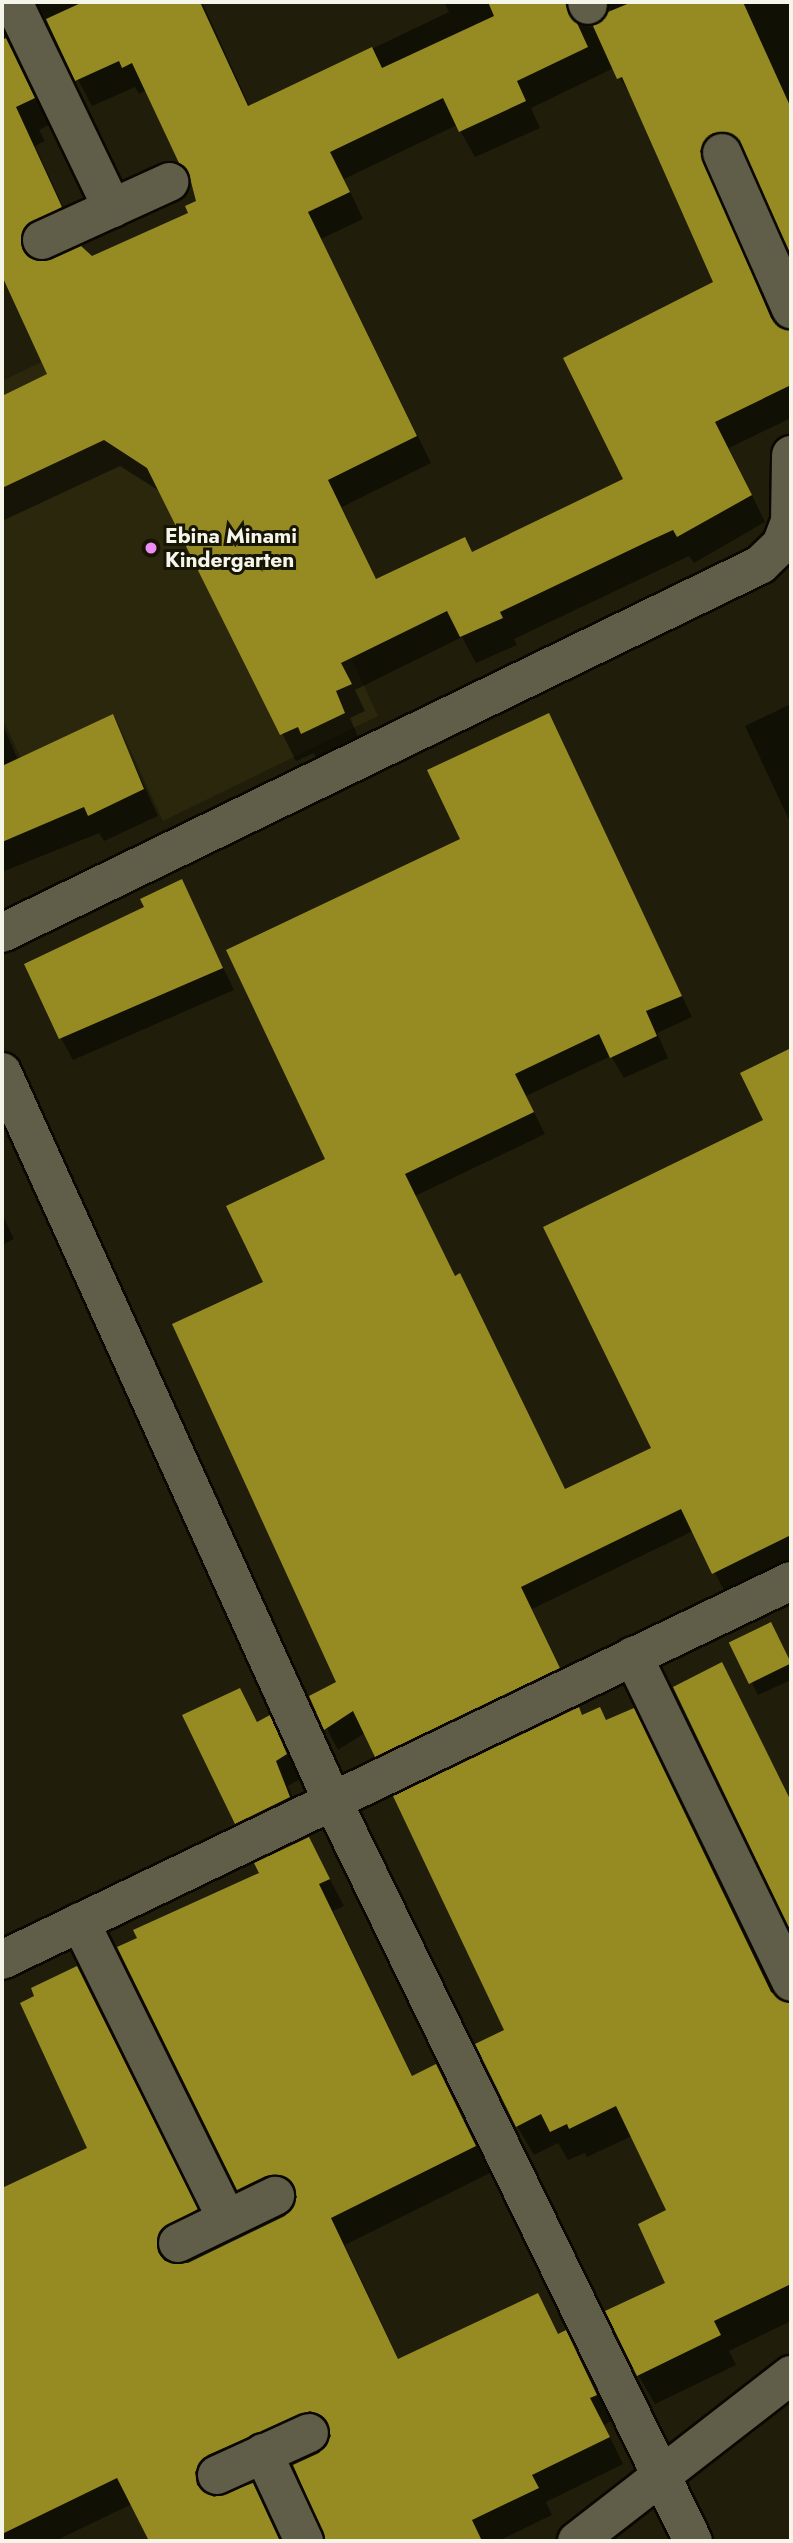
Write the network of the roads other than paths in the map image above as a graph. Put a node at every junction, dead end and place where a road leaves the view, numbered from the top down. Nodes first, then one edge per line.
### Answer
1 (13, 2) edge
2 (722, 153) dead end
3 (169, 182) dead end
4 (112, 208) junction
5 (42, 240) dead end
6 (791, 309) edge
7 (791, 455) edge
8 (2, 933) edge
9 (2, 1072) edge
10 (791, 1581) edge
11 (634, 1656) junction
12 (332, 1800) junction
13 (80, 1922) junction
14 (2, 1959) edge
15 (791, 1982) edge
16 (275, 2196) dead end
17 (227, 2219) junction
18 (178, 2243) dead end
19 (791, 2375) edge
20 (309, 2433) dead end
21 (263, 2453) junction
22 (218, 2475) dead end
23 (660, 2480) junction
24 (303, 2541) edge
25 (577, 2541) edge
26 (692, 2541) edge

1 - 4 street
2 - 6 street
3 - 4 street
4 - 5 street
7 - 8 street
9 - 12 street
10 - 11 street
11 - 12 street
11 - 15 street
12 - 13 street
12 - 23 street
13 - 14 street
13 - 17 street
16 - 17 street
17 - 18 street
19 - 23 street
20 - 21 street
21 - 22 street
21 - 24 street
23 - 25 street
23 - 26 street

